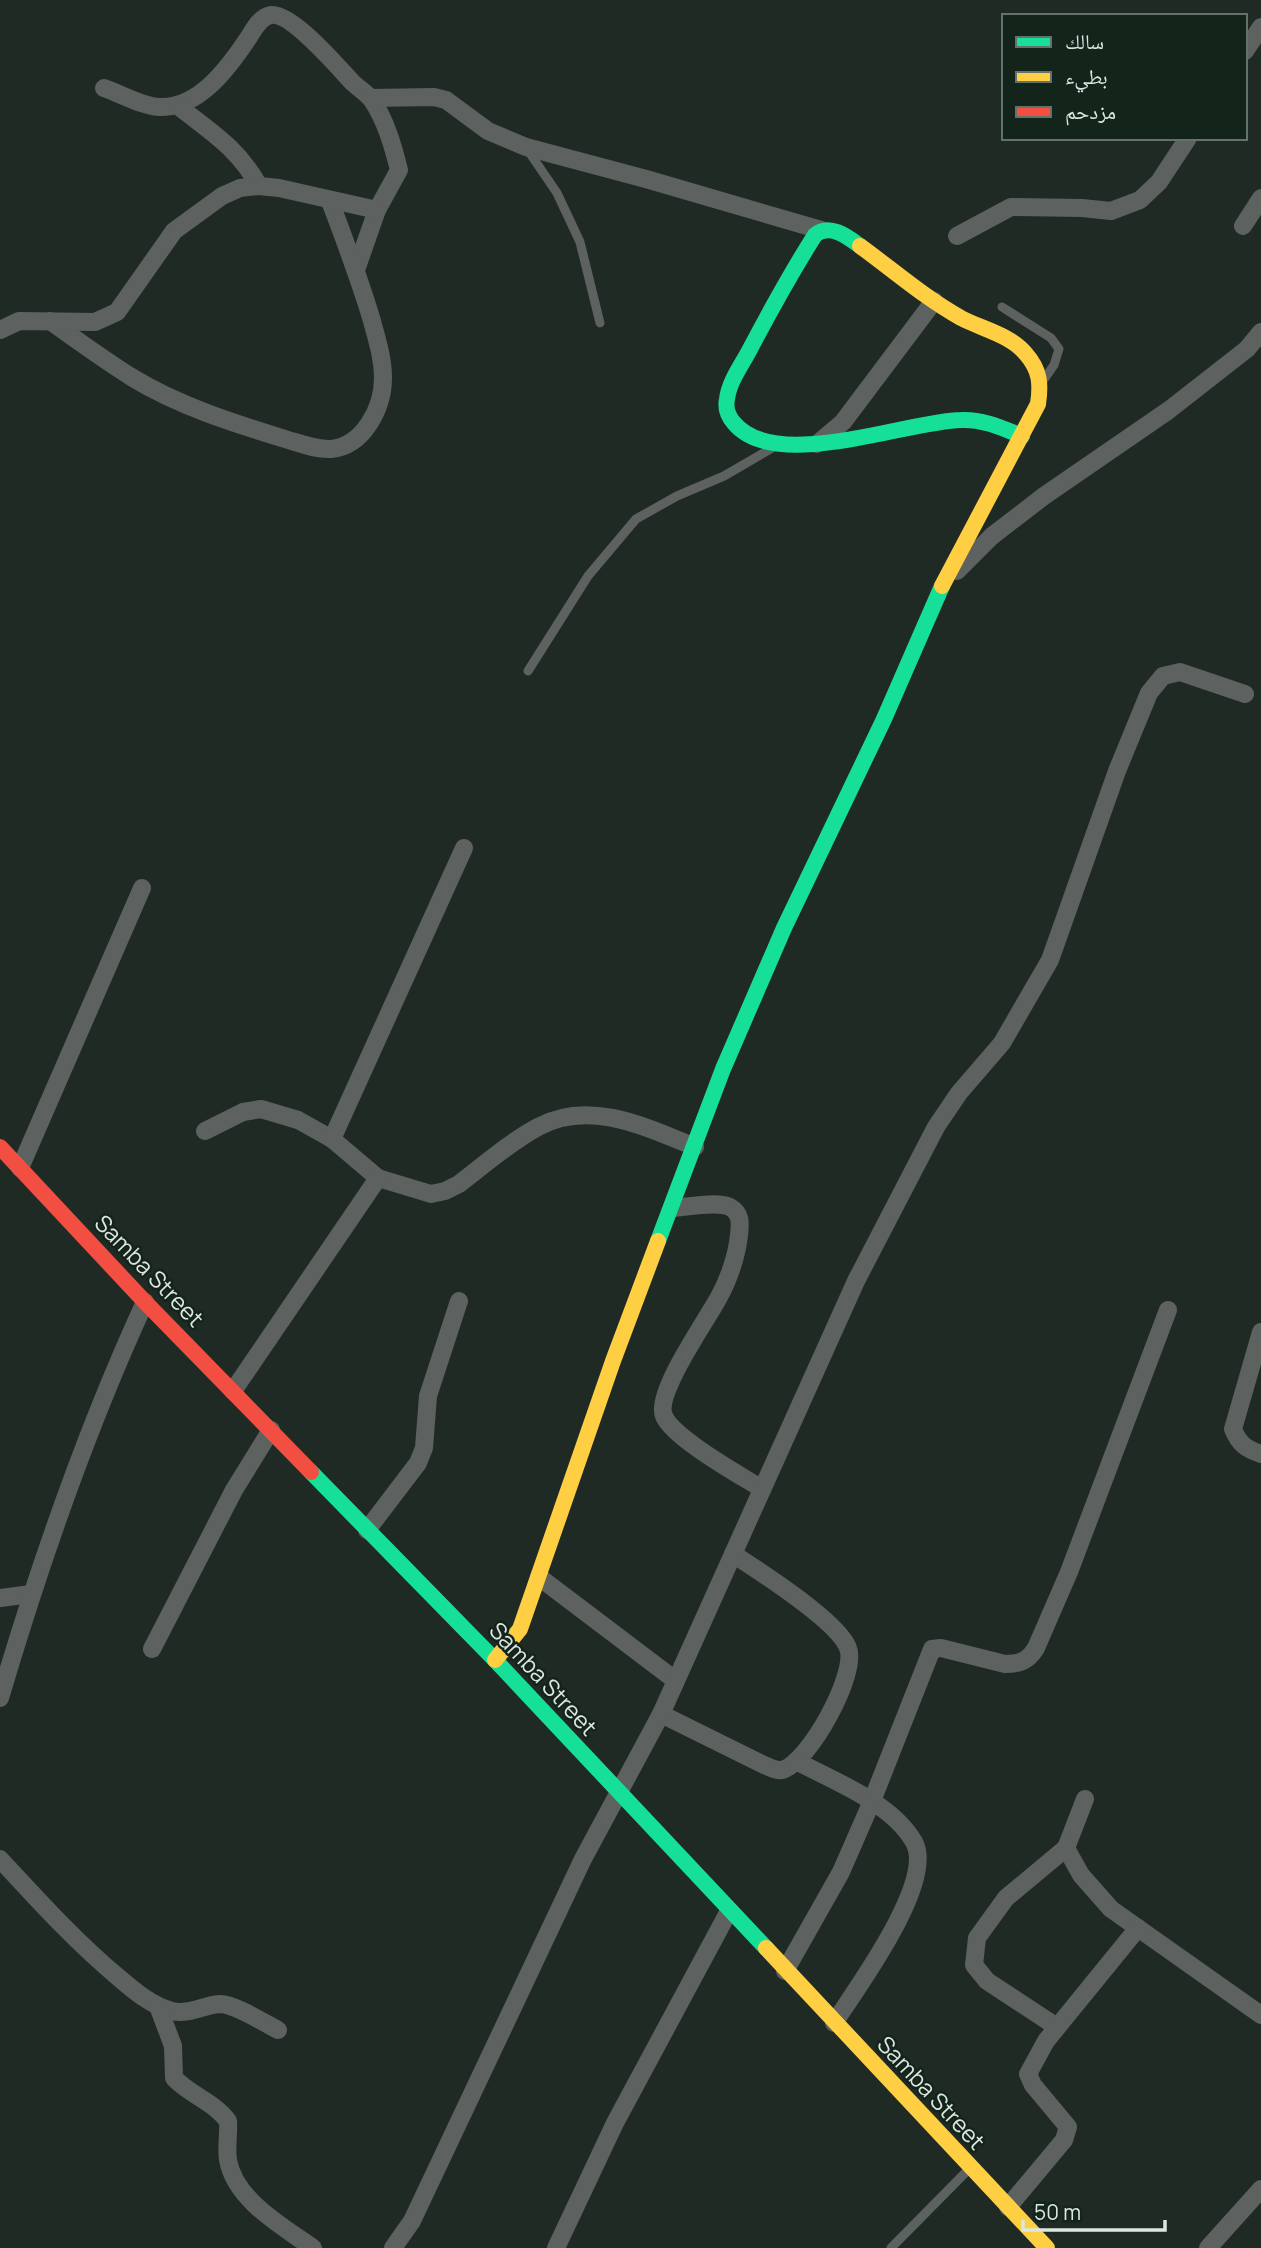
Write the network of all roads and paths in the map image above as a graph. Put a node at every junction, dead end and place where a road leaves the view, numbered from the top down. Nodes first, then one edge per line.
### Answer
1 (1261, 27) edge
2 (1247, 48) edge
3 (104, 88) dead end
4 (371, 99) junction
5 (178, 106) junction
6 (1187, 140) edge
7 (526, 147) junction
8 (259, 186) junction
9 (1261, 198) edge
10 (330, 201) junction
11 (377, 210) junction
12 (1243, 226) dead end
13 (821, 230) junction
14 (957, 236) dead end
15 (356, 270) junction
16 (934, 301) junction
17 (1002, 307) dead end
18 (50, 321) junction
19 (600, 323) dead end
20 (0, 330) edge
21 (1261, 332) edge
22 (1041, 385) junction
23 (1022, 436) junction
24 (780, 443) junction
25 (816, 445) junction
26 (942, 586) junction
27 (528, 671) dead end
28 (1245, 694) dead end
29 (464, 848) dead end
30 (142, 888) dead end
31 (205, 1131) dead end
32 (332, 1139) junction
33 (0, 1147) edge
34 (695, 1147) junction
35 (20, 1168) junction
36 (378, 1178) junction
37 (672, 1208) junction
38 (459, 1301) dead end
39 (145, 1302) junction
40 (1168, 1310) dead end
41 (1261, 1332) edge
42 (233, 1391) junction
43 (271, 1430) junction
44 (1261, 1454) edge
45 (762, 1489) junction
46 (367, 1530) junction
47 (733, 1554) junction
48 (539, 1577) junction
49 (31, 1594) junction
50 (0, 1598) edge
51 (152, 1649) dead end
52 (495, 1660) junction
53 (675, 1680) junction
54 (0, 1698) edge
55 (661, 1714) junction
56 (796, 1761) junction
57 (619, 1792) junction
58 (1085, 1799) dead end
59 (872, 1801) junction
60 (1066, 1848) junction
61 (0, 1859) edge
62 (729, 1911) junction
63 (1138, 1928) junction
64 (785, 1971) junction
65 (159, 2006) junction
66 (1261, 2015) edge
67 (834, 2023) junction
68 (1057, 2027) junction
69 (278, 2030) dead end
70 (970, 2168) junction
71 (1261, 2189) edge
72 (1008, 2207) junction
73 (313, 2248) edge
74 (393, 2248) edge
75 (556, 2248) edge
76 (891, 2248) edge
77 (1047, 2248) edge
78 (1208, 2248) edge

1 - 2 street
3 - 5 street
4 - 5 street
4 - 7 street
4 - 11 street
5 - 8 street
6 - 14 street
7 - 13 street
7 - 19 lane
8 - 10 street
8 - 18 street
9 - 12 street
10 - 11 street
10 - 15 street
11 - 15 street
13 - 16 street
13 - 24 street
15 - 18 street
16 - 22 street
16 - 25 street
17 - 22 lane
18 - 20 street
21 - 26 street
22 - 23 street
23 - 25 street
23 - 26 street
24 - 25 street
24 - 27 lane
26 - 34 street
28 - 45 street
29 - 32 street
30 - 35 street
31 - 32 street
32 - 36 street
33 - 35 street, Samba Street
34 - 36 street
34 - 37 street
35 - 39 street, Samba Street
36 - 42 street
37 - 45 street
37 - 48 street
38 - 46 street
39 - 42 street, Samba Street
39 - 49 street
40 - 59 street
41 - 44 street
42 - 43 street, Samba Street
43 - 46 street, Samba Street
43 - 51 street
45 - 47 street
46 - 52 street, Samba Street
47 - 53 street
47 - 56 street
48 - 52 street
48 - 53 street
49 - 50 street
49 - 54 street
52 - 57 street, Samba Street
53 - 55 street
55 - 56 street
55 - 57 street
56 - 59 street
57 - 62 street, Samba Street
57 - 74 street
58 - 60 street
59 - 64 street
59 - 67 street
60 - 63 street
60 - 68 street
61 - 65 street
62 - 64 street, Samba Street
62 - 75 street
63 - 66 street
63 - 68 street
64 - 67 street, Samba Street
65 - 69 street
65 - 73 street
67 - 70 street, Samba Street
68 - 72 street
70 - 72 street, Samba Street
70 - 76 lane
71 - 78 street
72 - 77 street, Samba Street

